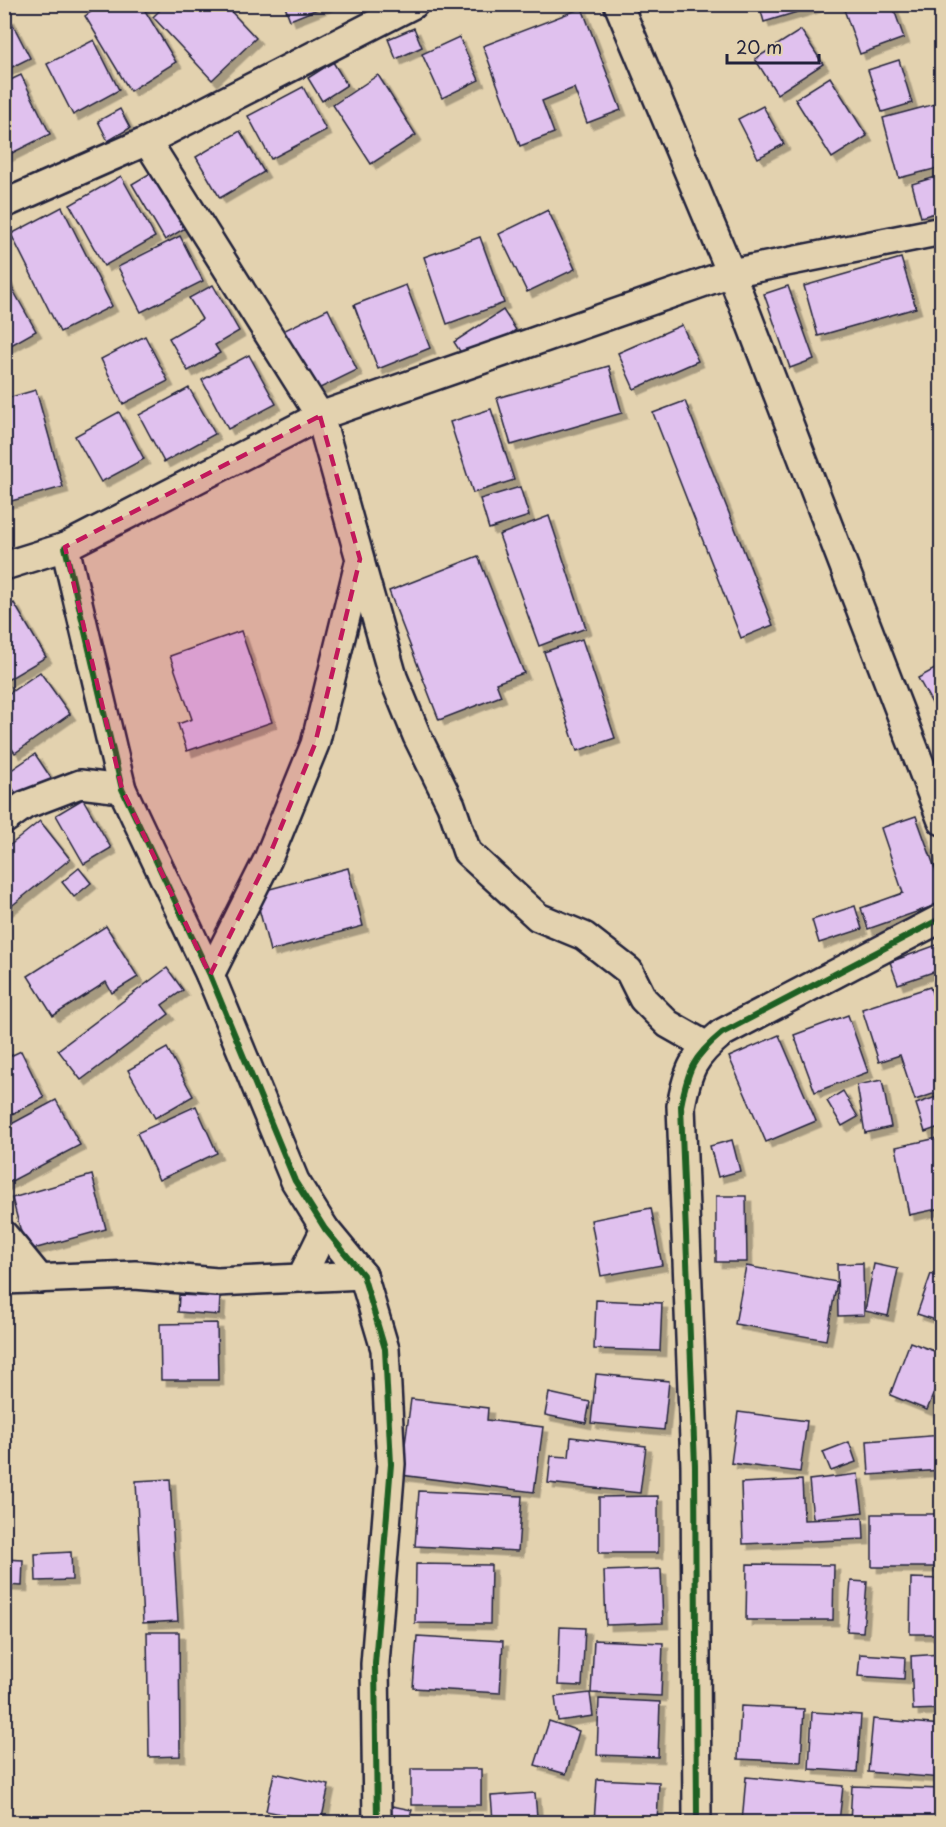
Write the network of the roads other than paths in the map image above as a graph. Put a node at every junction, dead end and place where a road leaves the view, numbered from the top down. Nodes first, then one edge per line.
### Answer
1 (414, 4) edge
2 (618, 4) edge
3 (147, 141) junction
4 (4, 204) edge
5 (942, 231) edge
6 (731, 273) junction
7 (321, 416) junction
8 (65, 547) junction
9 (360, 559) junction
10 (4, 566) edge
11 (122, 789) junction
12 (4, 820) edge
13 (942, 821) edge
14 (942, 918) edge
15 (210, 975) junction
16 (700, 1051) junction
17 (325, 1229) junction
18 (4, 1235) edge
19 (363, 1275) junction
20 (302, 1278) junction
21 (4, 1280) edge
22 (40, 1280) junction
23 (377, 1822) edge
24 (697, 1822) edge

1 - 3 street
2 - 6 street
3 - 4 street
3 - 7 street
5 - 6 street
6 - 7 street
6 - 13 street
7 - 8 street
7 - 9 street
8 - 10 street
8 - 11 street
9 - 15 street
9 - 16 street
11 - 12 street
11 - 15 street
14 - 16 street
15 - 17 street
16 - 24 street
17 - 19 street
17 - 20 street
18 - 22 street
19 - 20 street
19 - 23 street
20 - 22 street
21 - 22 street

